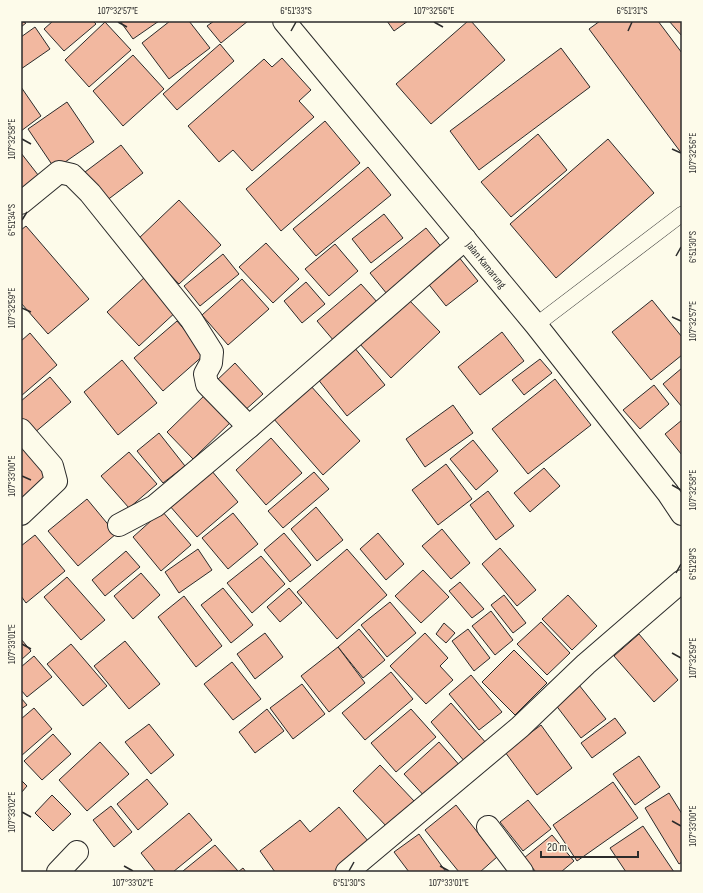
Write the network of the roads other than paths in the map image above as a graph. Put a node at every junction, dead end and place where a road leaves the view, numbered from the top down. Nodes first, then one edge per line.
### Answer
1 (289, 23) edge
2 (21, 203) edge
3 (682, 214) edge
4 (464, 239) junction
5 (536, 325) junction
6 (249, 427) junction
7 (21, 430) edge
8 (675, 487) edge
9 (21, 514) edge
10 (682, 514) edge
11 (119, 525) dead end
12 (682, 581) edge
13 (488, 827) dead end
14 (77, 852) dead end
15 (58, 872) edge
16 (347, 872) edge
17 (522, 872) edge

1 - 4 street, Jalan Kamarung
2 - 6 street
3 - 5 lane
4 - 5 street, Jalan Kamarung
4 - 6 street
5 - 8 street, Jalan Kamarung
6 - 11 street
7 - 9 street
8 - 10 street, Jalan Kamarung
12 - 16 street
13 - 17 street
14 - 15 street

